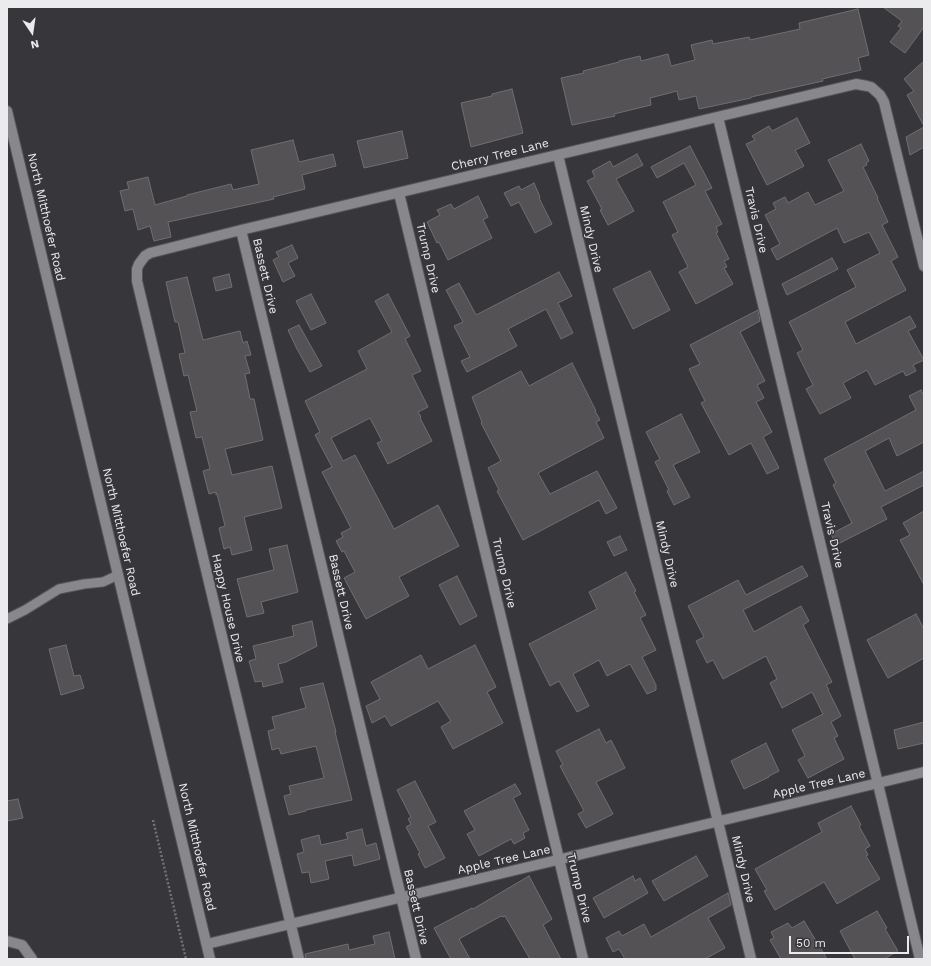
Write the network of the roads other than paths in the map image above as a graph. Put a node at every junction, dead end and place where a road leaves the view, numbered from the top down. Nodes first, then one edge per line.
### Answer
1 (7, 111) edge
2 (718, 117) junction
3 (558, 154) junction
4 (399, 193) junction
5 (241, 230) junction
6 (139, 264) joint
7 (924, 266) edge
8 (118, 575) junction
9 (7, 619) edge
10 (924, 772) edge
11 (878, 783) junction
12 (718, 822) junction
13 (559, 860) junction
14 (401, 898) junction
15 (291, 924) junction
16 (7, 941) edge
17 (207, 944) junction
18 (32, 959) edge
19 (210, 959) edge
20 (299, 959) edge
21 (416, 959) edge
22 (583, 959) edge
23 (751, 959) edge
24 (920, 959) edge

1 - 8 street, North Mitthoefer Road
2 - 3 street, Cherry Tree Lane
2 - 7 street, Cherry Tree Lane
2 - 11 street, Travis Drive
3 - 4 street, Cherry Tree Lane
3 - 12 street, Mindy Drive
4 - 5 street, Cherry Tree Lane
4 - 13 street, Trump Drive
5 - 6 street, Cherry Tree Lane
5 - 14 street, Bassett Drive
6 - 15 street, Happy House Drive
8 - 9 lane
8 - 17 street, North Mitthoefer Road
10 - 11 street, Apple Tree Lane
11 - 12 street, Apple Tree Lane
11 - 24 street, Travis Drive
12 - 13 street, Apple Tree Lane
12 - 23 street, Mindy Drive
13 - 14 street, Apple Tree Lane
13 - 22 street, Trump Drive
14 - 15 street, Apple Tree Lane
14 - 21 street, Bassett Drive
15 - 17 street, Apple Tree Lane
15 - 20 street, Happy House Drive
16 - 18 street
17 - 19 street, North Mitthoefer Road

